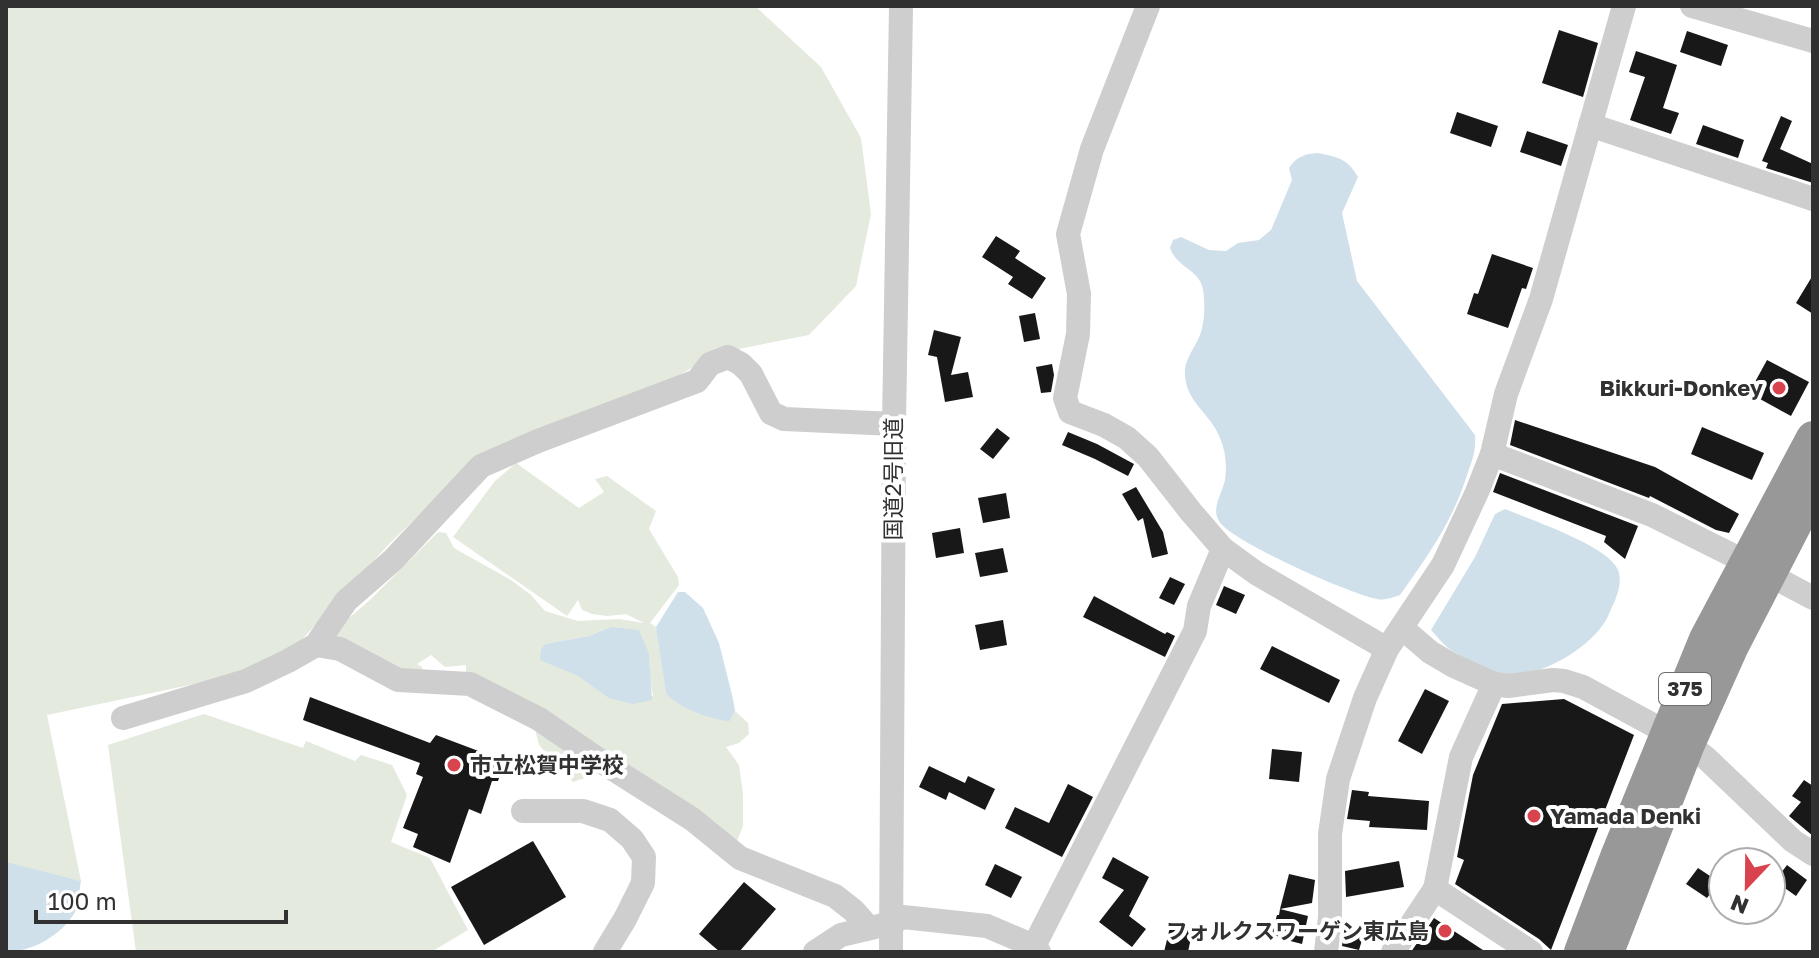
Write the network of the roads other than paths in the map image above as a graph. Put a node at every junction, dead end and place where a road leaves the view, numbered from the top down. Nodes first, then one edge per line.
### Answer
1 (901, 6) edge
2 (1148, 6) edge
3 (1624, 6) edge
4 (1692, 6) edge
5 (1813, 41) edge
6 (1590, 125) junction
7 (1813, 199) edge
8 (894, 424) junction
9 (1813, 438) edge
10 (1492, 454) junction
11 (1813, 489) edge
12 (1223, 549) junction
13 (1756, 569) junction
14 (1813, 598) edge
15 (1402, 628) junction
16 (316, 645) junction
17 (1387, 649) junction
18 (1494, 684) junction
19 (123, 718) dead end
20 (1677, 739) junction
21 (523, 811) dead end
22 (1813, 854) edge
23 (1435, 889) junction
24 (880, 926) junction
25 (1036, 949) edge
26 (605, 952) edge
27 (815, 952) edge
28 (891, 952) edge
29 (1326, 952) edge
30 (1393, 952) edge
31 (1531, 952) edge
32 (1581, 952) edge
33 (1607, 952) edge

1 - 8 street, 国道2号旧道
2 - 12 street
3 - 6 street
4 - 5 street
6 - 7 street
6 - 10 street
8 - 16 street
8 - 24 street, 国道2号旧道
9 - 13 highway, 375
10 - 13 street
10 - 15 street
11 - 13 highway, 375
12 - 17 street
12 - 25 street
13 - 14 street
13 - 20 highway, 375
15 - 17 street
15 - 18 street
16 - 19 street
16 - 24 street
17 - 29 street
18 - 20 street
18 - 23 street
20 - 22 street
20 - 32 highway, 375
20 - 33 highway, 375
21 - 26 street
23 - 30 street
23 - 31 street
24 - 25 street
24 - 27 street
24 - 28 street, 国道2号旧道

